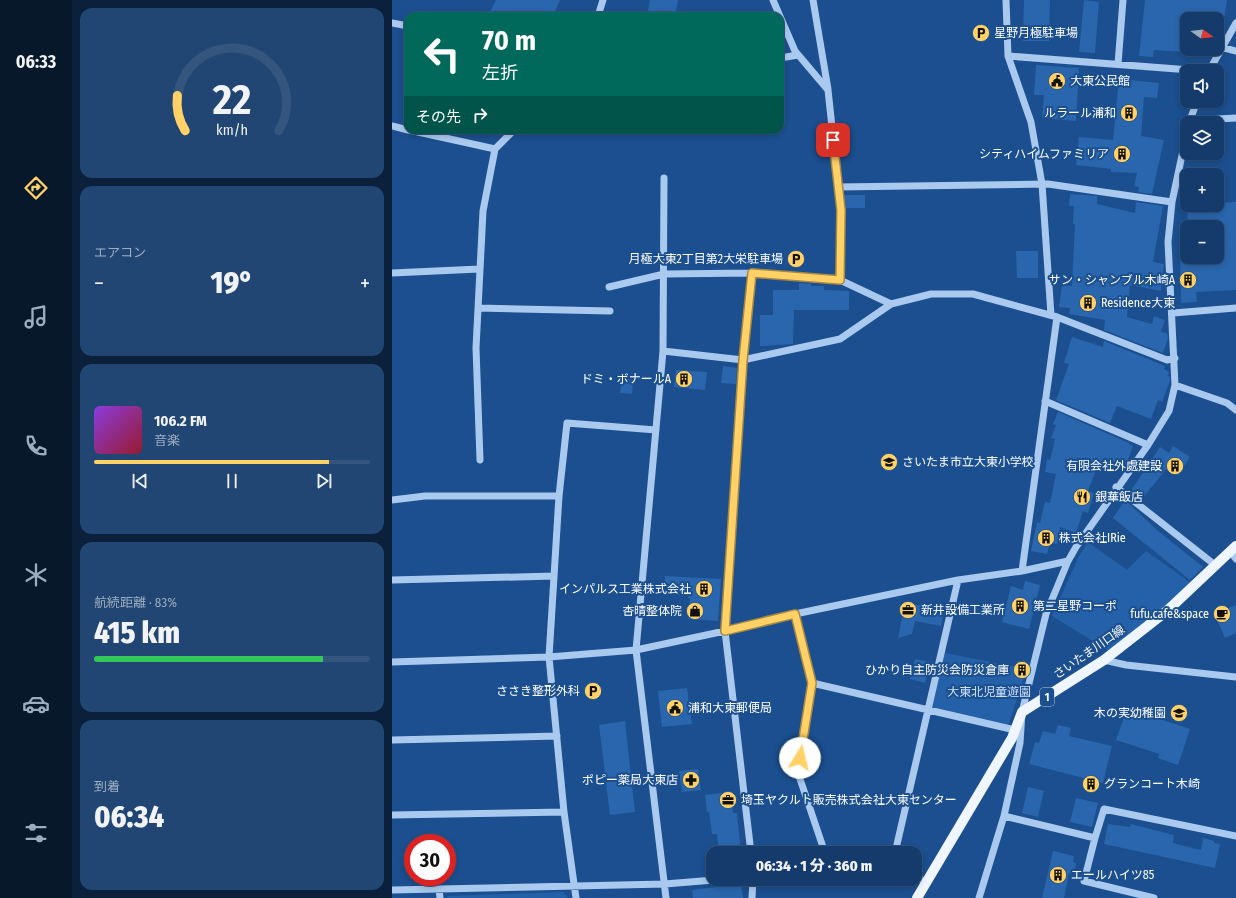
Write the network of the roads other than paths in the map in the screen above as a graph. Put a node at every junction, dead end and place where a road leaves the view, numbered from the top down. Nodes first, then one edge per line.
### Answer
1 (603, 0) edge
2 (774, 0) edge
3 (813, 0) edge
4 (1006, 0) edge
5 (1123, 0) edge
6 (599, 12) edge
7 (779, 12) edge
8 (392, 22) edge
9 (784, 23) edge
10 (1236, 23) edge
11 (404, 25) edge
12 (1224, 42) edge
13 (1224, 48) edge
14 (1236, 50) edge
15 (798, 55) junction
16 (1008, 56) junction
17 (784, 57) edge
18 (1118, 64) junction
19 (1180, 69) edge
20 (828, 90) junction
21 (1236, 118) edge
22 (1224, 119) edge
23 (392, 126) edge
24 (404, 129) edge
25 (426, 134) edge
26 (510, 134) edge
27 (495, 149) junction
28 (1180, 158) edge
29 (664, 178) dead end
30 (1042, 184) junction
31 (838, 187) junction
32 (1172, 202) junction
33 (479, 269) junction
34 (392, 273) edge
35 (752, 273) junction
36 (664, 274) junction
37 (840, 280) junction
38 (609, 287) dead end
39 (891, 304) junction
40 (478, 308) junction
41 (1236, 308) edge
42 (610, 311) dead end
43 (1173, 313) junction
44 (1054, 316) junction
45 (663, 351) junction
46 (1175, 358) junction
47 (743, 360) junction
48 (1175, 384) junction
49 (1045, 401) junction
50 (1236, 410) edge
51 (656, 430) junction
52 (1148, 445) junction
53 (480, 460) dead end
54 (1116, 488) junction
55 (559, 496) junction
56 (392, 500) edge
57 (1234, 552) edge
58 (1068, 561) junction
59 (1215, 565) junction
60 (1022, 571) junction
61 (554, 576) junction
62 (392, 580) edge
63 (958, 580) junction
64 (795, 614) junction
65 (725, 631) junction
66 (636, 650) junction
67 (549, 658) junction
68 (1104, 660) junction
69 (392, 662) edge
70 (1236, 677) edge
71 (812, 683) junction
72 (929, 710) junction
73 (1022, 712) junction
74 (1015, 730) junction
75 (557, 736) junction
76 (392, 740) edge
77 (564, 812) junction
78 (392, 815) edge
79 (1004, 816) junction
80 (1236, 836) edge
81 (1094, 838) junction
82 (750, 846) edge
83 (823, 846) edge
84 (897, 846) edge
85 (922, 880) edge
86 (706, 881) edge
87 (927, 883) junction
88 (664, 884) junction
89 (574, 885) junction
90 (753, 886) edge
91 (439, 889) junction
92 (392, 890) edge
93 (440, 898) edge
94 (576, 898) edge
95 (666, 898) edge
96 (752, 898) edge
97 (917, 898) edge
98 (979, 898) edge
99 (1154, 898) edge

1 - 6 street
2 - 7 street
3 - 20 street
4 - 16 street
5 - 18 street
8 - 11 street
9 - 15 street
10 - 12 street
13 - 14 street
15 - 17 street
15 - 20 street
16 - 18 street
16 - 30 street
18 - 19 street
20 - 31 street
21 - 22 street
23 - 24 street
25 - 27 street
26 - 27 street
27 - 33 street
28 - 32 street
29 - 36 street
30 - 31 street
30 - 32 street
30 - 44 street
31 - 37 street
32 - 43 street
33 - 34 street
33 - 40 street
35 - 36 street
35 - 37 street
35 - 47 street
36 - 38 street
36 - 45 street
37 - 39 street
39 - 44 street
39 - 47 street
40 - 42 street
40 - 53 street
41 - 43 street
43 - 46 street
44 - 46 street
44 - 49 street
45 - 47 street
45 - 51 street
46 - 48 street
47 - 65 street
48 - 50 street
48 - 52 street
49 - 52 street
49 - 60 street
51 - 55 street
51 - 66 street
52 - 54 street
54 - 58 street
54 - 59 street
55 - 56 street
55 - 61 street
57 - 59 main road, さいたま川口線 / 1
58 - 60 street
58 - 73 street
59 - 68 main road, さいたま川口線 / 1
60 - 63 street
61 - 62 street
61 - 67 street
63 - 64 street
63 - 72 street
64 - 65 street
64 - 71 street
65 - 66 street
65 - 82 street
66 - 67 street
66 - 88 street
67 - 69 street
67 - 75 street
68 - 70 street
68 - 73 main road, さいたま川口線 / 1
71 - 72 street
71 - 83 street
72 - 74 street
72 - 84 street
73 - 74 main road
73 - 79 street
74 - 87 main road
75 - 76 street
75 - 77 street
77 - 78 street
77 - 89 street
79 - 81 street
79 - 98 street
80 - 81 street
81 - 99 street
85 - 87 street
86 - 88 street
87 - 97 main road
88 - 89 street
88 - 95 street
89 - 91 street
89 - 94 street
90 - 96 street
91 - 92 street
91 - 93 street

